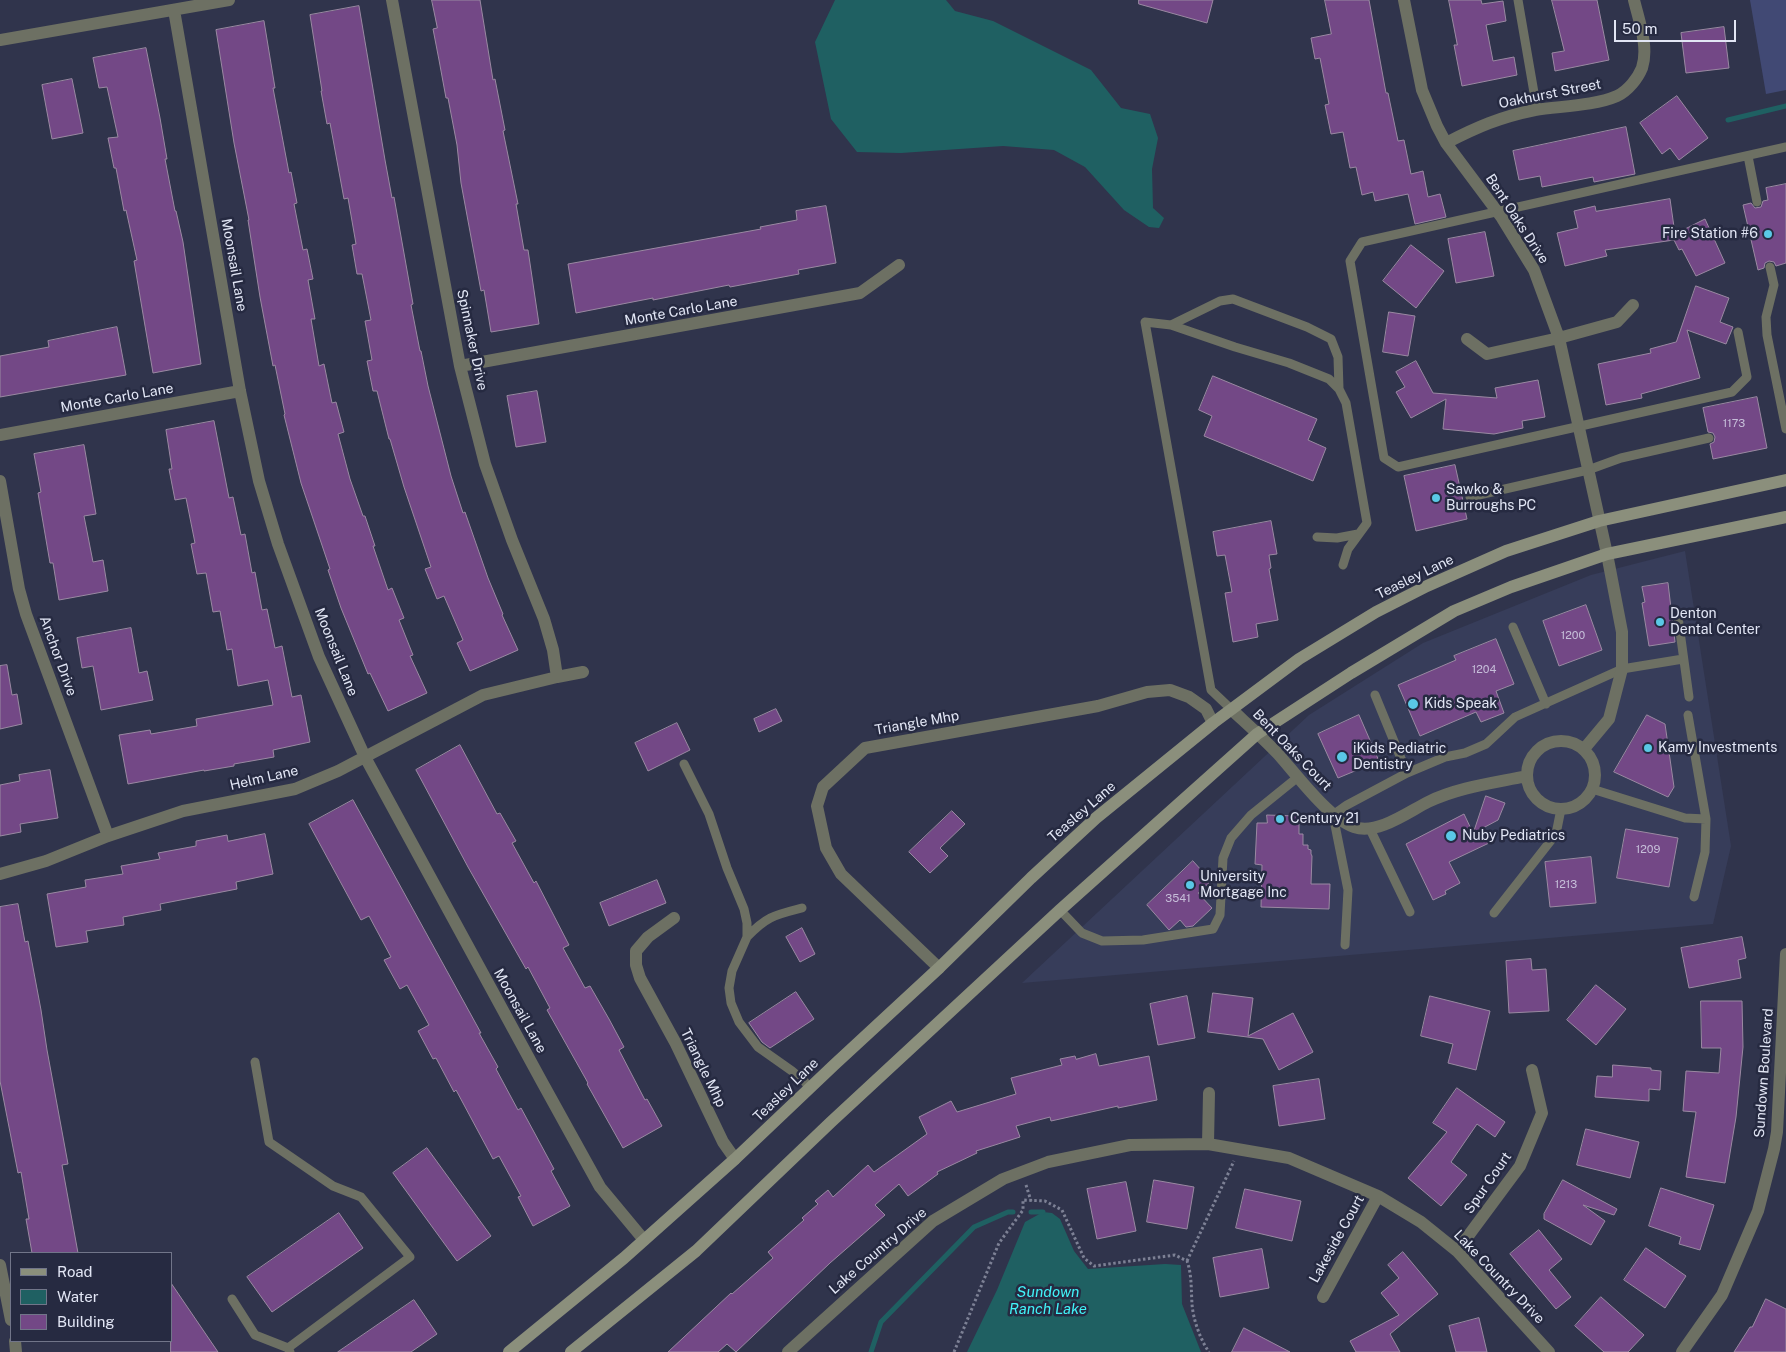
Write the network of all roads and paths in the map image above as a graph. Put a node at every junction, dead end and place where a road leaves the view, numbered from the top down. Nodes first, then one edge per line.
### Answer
1 (229, 0) edge
2 (392, 0) edge
3 (1404, 0) edge
4 (1518, 0) edge
5 (1634, 0) edge
6 (174, 10) junction
7 (0, 40) edge
8 (1537, 110) junction
9 (1446, 143) junction
10 (1786, 147) edge
11 (1748, 156) junction
12 (1757, 202) dead end
13 (1498, 213) junction
14 (899, 266) dead end
15 (1770, 267) dead end
16 (1633, 305) dead end
17 (1171, 325) junction
18 (1738, 332) dead end
19 (1559, 338) junction
20 (1467, 339) dead end
21 (460, 366) junction
22 (1339, 389) junction
23 (240, 391) junction
24 (1578, 427) junction
25 (1786, 429) edge
26 (0, 435) edge
27 (1709, 438) dead end
28 (1588, 470) junction
29 (1786, 480) edge
30 (0, 481) edge
31 (1470, 497) dead end
32 (1786, 517) edge
33 (1599, 521) junction
34 (1358, 534) junction
35 (1317, 536) dead end
36 (1607, 554) junction
37 (1343, 565) dead end
38 (1678, 617) dead end
39 (1514, 627) dead end
40 (1683, 659) junction
41 (1622, 670) junction
42 (583, 672) dead end
43 (557, 677) junction
44 (1375, 695) dead end
45 (1689, 697) dead end
46 (1546, 704) junction
47 (1231, 709) junction
48 (1688, 715) dead end
49 (1213, 723) junction
50 (1257, 734) junction
51 (1584, 749) junction
52 (365, 757) junction
53 (684, 764) dead end
54 (1407, 773) junction
55 (1527, 776) junction
56 (1298, 777) junction
57 (1592, 788) junction
58 (1561, 809) junction
59 (1332, 815) junction
60 (1706, 818) junction
61 (1370, 828) junction
62 (108, 836) junction
63 (0, 874) edge
64 (1694, 897) dead end
65 (802, 908) dead end
66 (1060, 910) junction
67 (1410, 912) dead end
68 (1494, 913) dead end
69 (674, 918) dead end
70 (747, 937) junction
71 (1345, 945) dead end
72 (1786, 954) edge
73 (939, 968) junction
74 (255, 1062) dead end
75 (1532, 1070) dead end
76 (810, 1089) junction
77 (1210, 1093) dead end
78 (1208, 1144) junction
79 (735, 1159) junction
80 (1234, 1160) dead end
81 (1378, 1196) junction
82 (644, 1240) junction
83 (1457, 1251) junction
84 (1188, 1261) junction
85 (0, 1265) edge
86 (1323, 1297) dead end
87 (232, 1299) dead end
88 (10, 1315) edge
89 (289, 1350) edge
90 (509, 1352) edge
91 (571, 1352) edge
92 (788, 1352) edge
93 (954, 1352) edge
94 (1209, 1352) edge
95 (1549, 1352) edge
96 (1682, 1352) edge

1 - 6 street
2 - 21 street, Spinnaker Drive
3 - 9 street, Bent Oaks Drive
4 - 8 lane
5 - 8 street, Oakhurst Street
6 - 7 street
6 - 23 street, Moonsail Lane
8 - 9 street, Oakhurst Street
9 - 13 street, Bent Oaks Drive
10 - 11 lane
11 - 12 lane
11 - 13 lane
13 - 19 street, Bent Oaks Drive
13 - 24 lane
14 - 21 street, Monte Carlo Lane
15 - 25 lane
16 - 19 street
17 - 22 lane
17 - 22 lane
17 - 47 lane
18 - 24 lane
19 - 20 street
19 - 24 street, Bent Oaks Drive
21 - 43 street, Spinnaker Drive
22 - 34 lane
23 - 26 street, Monte Carlo Lane
23 - 52 street, Moonsail Lane
24 - 28 street, Bent Oaks Drive
27 - 28 lane
28 - 31 lane
28 - 33 street, Bent Oaks Drive
29 - 33 main road, Teasley Lane
30 - 62 street, Anchor Drive
32 - 36 main road
33 - 36 street
33 - 47 main road, Teasley Lane
34 - 35 lane
34 - 37 lane
36 - 41 street
36 - 50 main road
38 - 40 lane
39 - 46 lane
40 - 41 lane
40 - 45 lane
41 - 46 lane
41 - 51 street
42 - 43 street, Helm Lane
43 - 52 street, Helm Lane
44 - 54 lane
46 - 54 lane
47 - 49 main road, Teasley Lane
47 - 50 street, Bent Oaks Court
48 - 60 lane
49 - 73 main road, Teasley Lane
49 - 73 street, Triangle Mhp
50 - 56 street, Bent Oaks Court
50 - 66 main road
51 - 55 street
51 - 57 street
52 - 62 street, Helm Lane
52 - 82 street, Moonsail Lane
53 - 70 lane
54 - 59 lane
55 - 58 street
55 - 61 street, Bent Oaks Court
56 - 59 street, Bent Oaks Court
56 - 66 lane
57 - 58 street
57 - 60 lane
58 - 68 lane
59 - 61 street, Bent Oaks Court
59 - 71 lane
60 - 64 lane
61 - 67 lane
62 - 63 street, Helm Lane
65 - 70 lane
66 - 91 main road
69 - 79 street, Triangle Mhp
70 - 76 lane
72 - 96 street, Sundown Boulevard
73 - 76 main road, Teasley Lane
74 - 89 lane
75 - 83 street, Spur Court
76 - 79 main road, Teasley Lane
77 - 78 street
78 - 81 street, Lake Country Drive
78 - 92 street, Lake Country Drive
79 - 82 main road, Teasley Lane
80 - 84 path
81 - 83 street, Lake Country Drive
81 - 86 street, Lakeside Court
82 - 90 main road, Teasley Lane
83 - 95 street, Lake Country Drive
84 - 93 path
84 - 94 path
85 - 88 street
87 - 89 lane

